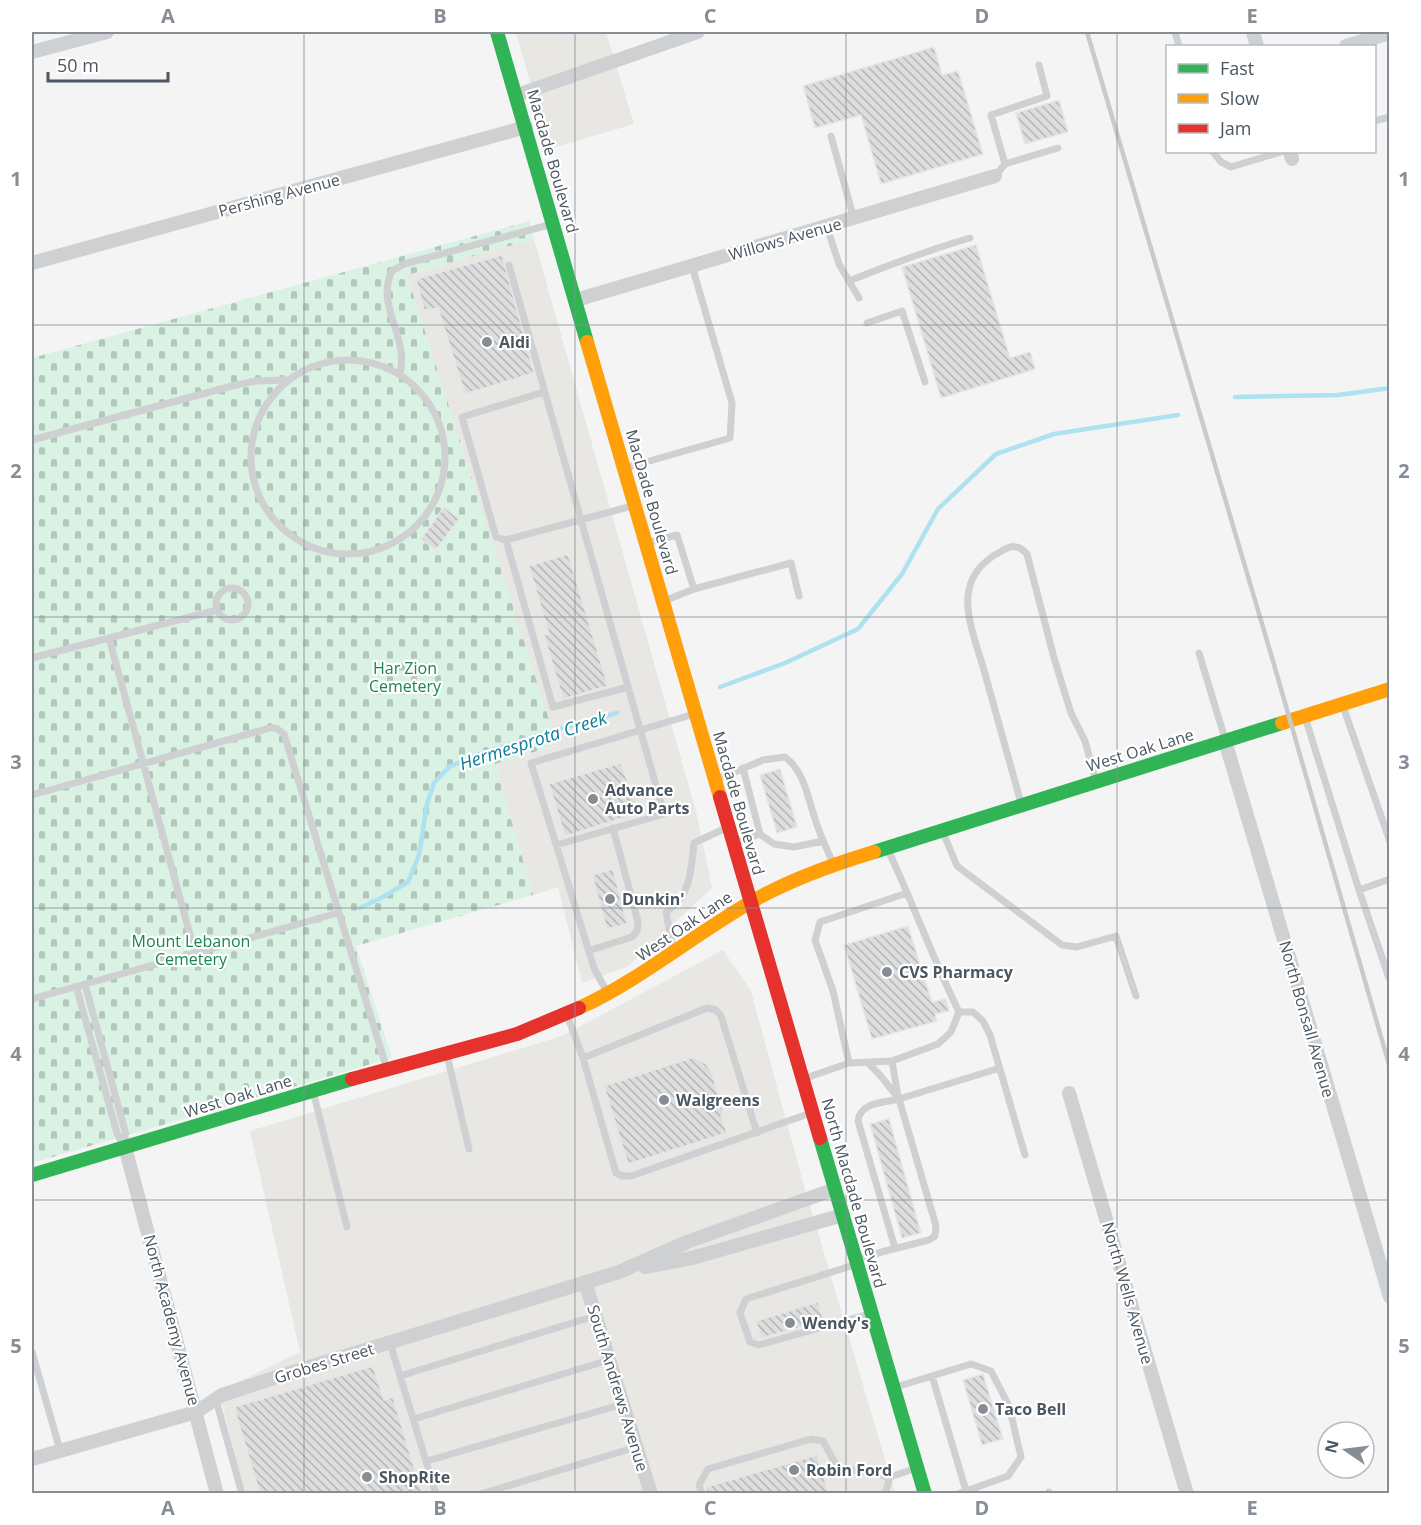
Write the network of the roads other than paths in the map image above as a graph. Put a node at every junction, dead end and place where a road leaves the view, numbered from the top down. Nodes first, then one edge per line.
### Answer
1 (106, 32) edge
2 (498, 32) edge
3 (698, 32) edge
4 (1389, 33) edge
5 (63, 37) edge
6 (1349, 45) edge
7 (32, 52) edge
8 (1039, 65) dead end
9 (517, 95) junction
10 (526, 128) junction
11 (831, 136) dead end
12 (1058, 148) dead end
13 (1214, 153) edge
14 (1288, 154) edge
15 (1005, 164) junction
16 (994, 176) joint
17 (854, 219) junction
18 (554, 224) junction
19 (827, 227) junction
20 (970, 238) dead end
21 (32, 263) edge
22 (509, 265) dead end
23 (692, 266) junction
24 (849, 281) junction
25 (859, 298) dead end
26 (576, 300) junction
27 (867, 323) dead end
28 (400, 374) junction
29 (287, 380) junction
30 (925, 382) dead end
31 (544, 392) junction
32 (32, 440) edge
33 (625, 468) junction
34 (636, 505) junction
35 (580, 520) junction
36 (506, 540) junction
37 (647, 543) junction
38 (694, 589) junction
39 (799, 596) dead end
40 (664, 601) junction
41 (217, 610) junction
42 (109, 638) junction
43 (1199, 653) dead end
44 (32, 658) edge
45 (628, 687) junction
46 (1389, 689) edge
47 (1342, 704) junction
48 (697, 713) junction
49 (1304, 716) junction
50 (641, 730) junction
51 (1225, 741) junction
52 (142, 765) junction
53 (743, 768) junction
54 (715, 780) junction
55 (1096, 781) junction
56 (32, 795) edge
57 (1022, 805) junction
58 (729, 827) junction
59 (613, 828) junction
60 (942, 830) junction
61 (760, 834) junction
62 (822, 841) junction
63 (1389, 842) edge
64 (734, 843) junction
65 (556, 845) junction
66 (887, 848) junction
67 (834, 865) junction
68 (1389, 879) edge
69 (1359, 890) junction
70 (908, 892) junction
71 (751, 902) junction
72 (338, 913) junction
73 (588, 951) junction
74 (195, 953) junction
75 (674, 953) junction
76 (1389, 978) edge
77 (85, 984) junction
78 (76, 986) junction
79 (608, 995) junction
80 (1136, 996) dead end
81 (32, 999) edge
82 (959, 1012) junction
83 (567, 1015) junction
84 (446, 1053) junction
85 (582, 1058) junction
86 (892, 1061) junction
87 (849, 1063) junction
88 (868, 1063) junction
89 (387, 1068) junction
90 (1000, 1068) junction
91 (803, 1079) junction
92 (313, 1091) junction
93 (1069, 1093) dead end
94 (899, 1099) junction
95 (813, 1113) junction
96 (757, 1133) junction
97 (125, 1147) junction
98 (469, 1149) dead end
99 (1025, 1155) dead end
100 (32, 1175) edge
101 (835, 1189) junction
102 (843, 1215) junction
103 (347, 1227) dead end
104 (895, 1248) junction
105 (856, 1261) junction
106 (619, 1272) junction
107 (585, 1282) junction
108 (1389, 1297) edge
109 (872, 1313) junction
110 (595, 1316) junction
111 (390, 1343) junction
112 (32, 1352) edge
113 (609, 1360) junction
114 (400, 1376) junction
115 (933, 1376) junction
116 (894, 1388) junction
117 (216, 1400) junction
118 (623, 1404) junction
119 (196, 1412) junction
120 (414, 1419) junction
121 (636, 1447) junction
122 (60, 1450) junction
123 (32, 1458) edge
124 (427, 1461) junction
125 (918, 1467) junction
126 (890, 1477) junction
127 (966, 1491) junction
128 (648, 1493) edge
129 (217, 1494) edge
130 (242, 1494) edge
131 (436, 1494) edge
132 (481, 1494) edge
133 (702, 1494) edge
134 (885, 1494) edge
135 (926, 1494) edge
136 (958, 1494) edge
137 (1187, 1494) edge

1 - 5 street
2 - 9 main road, Macdade Boulevard
3 - 9 street
4 - 6 street
5 - 7 street
8 - 15 lane
9 - 10 main road, Macdade Boulevard
10 - 18 main road, Macdade Boulevard
10 - 21 street, Pershing Avenue
11 - 17 lane
12 - 15 lane
13 - 14 lane
15 - 16 lane
16 - 17 street, Willows Avenue
17 - 19 street, Willows Avenue
18 - 26 main road, Macdade Boulevard
18 - 28 lane
19 - 23 street, Willows Avenue
19 - 24 lane
20 - 24 lane
22 - 31 lane
23 - 26 street, Willows Avenue
23 - 33 lane
24 - 25 lane
26 - 33 main road, MacDade Boulevard
27 - 30 lane
28 - 29 lane
28 - 29 lane
29 - 32 lane
31 - 35 lane
31 - 36 lane
33 - 34 main road, MacDade Boulevard
34 - 35 lane
34 - 37 main road, MacDade Boulevard
35 - 36 lane
35 - 45 lane
36 - 45 lane
37 - 38 lane
37 - 40 main road, MacDade Boulevard
38 - 39 lane
38 - 40 lane
40 - 48 main road, MacDade Boulevard
41 - 41 lane
41 - 42 lane
42 - 44 lane
42 - 52 lane
43 - 51 lane
45 - 50 lane
46 - 47 main road, West Oak Lane
47 - 49 main road, West Oak Lane
47 - 63 lane
48 - 50 lane
48 - 54 main road, Macdade Boulevard
49 - 51 main road, West Oak Lane
49 - 69 lane
50 - 59 lane
50 - 65 lane
51 - 55 main road, West Oak Lane
51 - 108 street, North Bonsall Avenue
52 - 56 lane
52 - 72 lane
52 - 74 lane
53 - 54 lane
53 - 61 lane
53 - 62 lane
54 - 58 main road, Macdade Boulevard
55 - 57 main road, West Oak Lane
55 - 57 lane
57 - 60 main road, West Oak Lane
58 - 64 main road, Macdade Boulevard
58 - 75 lane
59 - 65 lane
59 - 73 lane
60 - 66 main road, West Oak Lane
60 - 80 lane
61 - 62 lane
61 - 64 lane
62 - 67 lane
64 - 71 main road, Macdade Boulevard
65 - 73 lane
66 - 67 main road, West Oak Lane
66 - 70 lane
67 - 71 main road, West Oak Lane
68 - 69 lane
69 - 76 lane
70 - 82 lane
70 - 87 lane
71 - 75 main road, West Oak Lane
71 - 91 main road, North Macdade Boulevard
72 - 74 lane
72 - 89 lane
73 - 79 lane
74 - 77 lane
75 - 79 main road, West Oak Lane
77 - 78 lane
77 - 97 lane
78 - 81 lane
78 - 97 lane
79 - 83 main road, West Oak Lane
82 - 86 lane
82 - 90 lane
83 - 84 main road, West Oak Lane
83 - 85 lane
84 - 89 main road, West Oak Lane
84 - 98 lane
85 - 96 lane
85 - 96 lane
86 - 88 lane
86 - 94 lane
87 - 88 lane
87 - 91 lane
88 - 94 lane
89 - 92 main road, West Oak Lane
90 - 94 lane
90 - 99 lane
91 - 95 main road, North Macdade Boulevard
92 - 97 main road, West Oak Lane
92 - 103 lane
93 - 137 street, North Wells Avenue
94 - 104 lane
94 - 104 lane
95 - 96 lane
95 - 101 main road, North Macdade Boulevard
97 - 100 main road, West Oak Lane
97 - 119 street, North Academy Avenue
101 - 102 main road, North Macdade Boulevard
101 - 106 street, Grobes Street
102 - 105 main road, North Macdade Boulevard
102 - 106 street, Grobes Street
104 - 105 lane
105 - 109 main road, North Macdade Boulevard
105 - 109 lane
106 - 107 street, Grobes Street
107 - 110 street, South Andrews Avenue
107 - 111 street, Grobes Street
109 - 116 main road, North Macdade Boulevard
110 - 113 street, South Andrews Avenue
110 - 114 lane
111 - 114 lane
111 - 117 street, Grobes Street
112 - 122 lane
113 - 118 street, South Andrews Avenue
113 - 120 lane
114 - 120 lane
115 - 116 lane
115 - 127 lane
115 - 127 lane
116 - 125 main road, North Macdade Boulevard
117 - 119 street, Grobes Street
117 - 130 lane
118 - 121 street, South Andrews Avenue
118 - 124 lane
119 - 122 street, Grobes Street
119 - 129 street, North Academy Avenue
120 - 124 lane
121 - 128 street, South Andrews Avenue
121 - 132 lane
122 - 123 street, Grobes Street
124 - 131 lane
125 - 126 lane
125 - 135 main road, North Macdade Boulevard
126 - 133 lane
126 - 134 lane
127 - 136 lane

